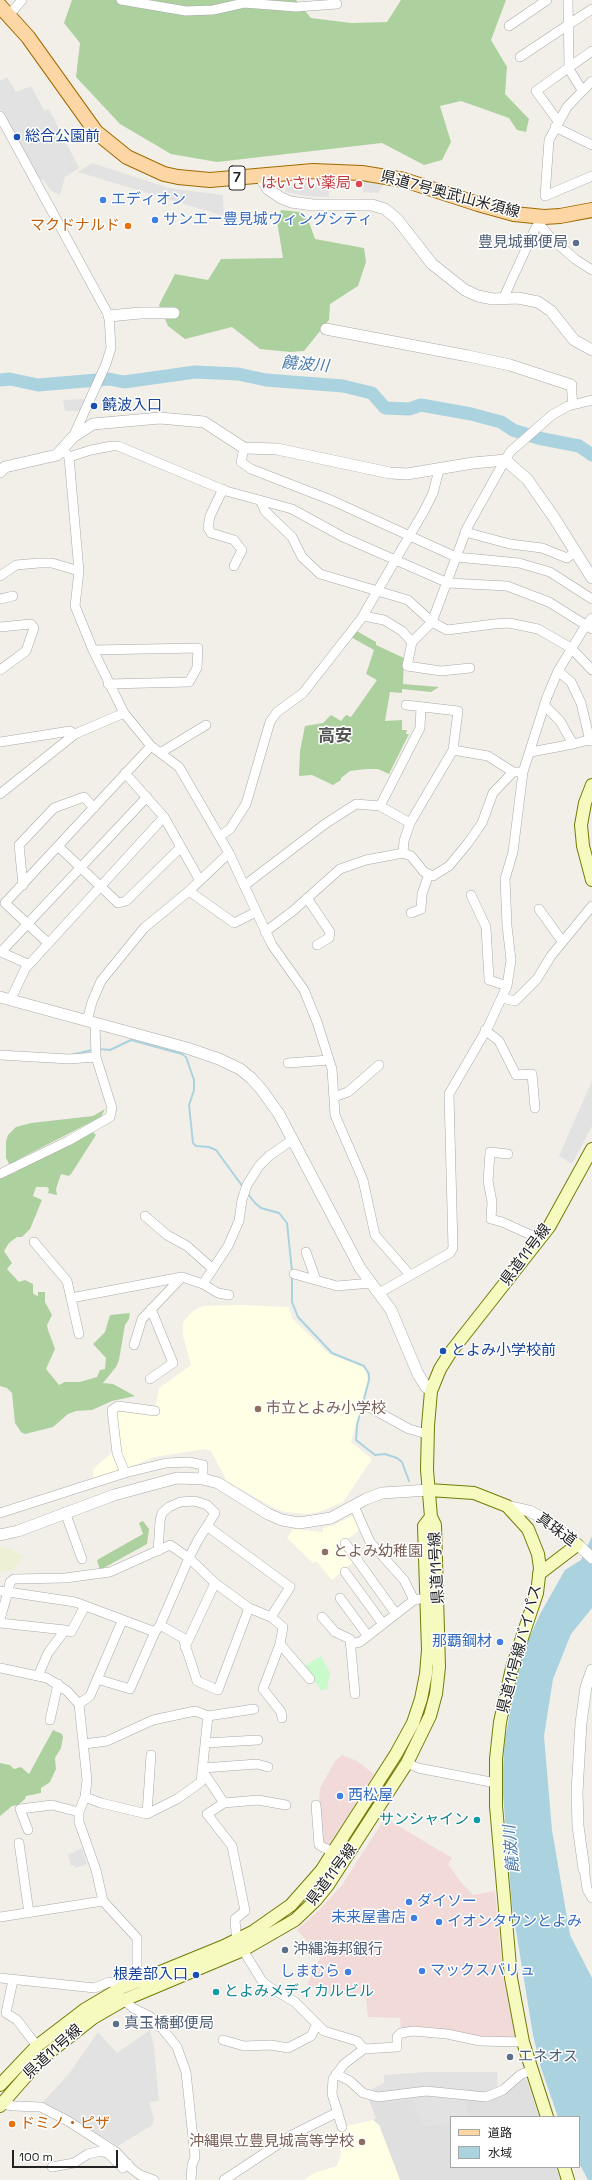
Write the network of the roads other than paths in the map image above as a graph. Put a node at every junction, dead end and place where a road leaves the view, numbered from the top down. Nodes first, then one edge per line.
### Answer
1 (22, 0) edge
2 (121, 0) edge
3 (547, 0) edge
4 (568, 0) edge
5 (337, 4) dead end
6 (592, 9) edge
7 (5, 10) edge
8 (568, 24) junction
9 (509, 26) dead end
10 (592, 51) edge
11 (520, 57) dead end
12 (569, 68) junction
13 (592, 81) edge
14 (582, 90) junction
15 (0, 116) edge
16 (556, 124) junction
17 (592, 145) edge
18 (260, 176) junction
19 (592, 176) edge
20 (592, 210) edge
21 (542, 221) junction
22 (592, 270) edge
23 (503, 299) junction
24 (174, 313) dead end
25 (109, 316) junction
26 (326, 329) dead end
27 (592, 350) edge
28 (571, 385) joint
29 (592, 400) edge
30 (573, 404) junction
31 (84, 413) junction
32 (93, 424) junction
33 (73, 437) junction
34 (244, 448) junction
35 (66, 453) junction
36 (504, 460) junction
37 (439, 470) junction
38 (0, 472) edge
39 (222, 490) junction
40 (260, 500) junction
41 (465, 532) junction
42 (409, 536) junction
43 (575, 552) junction
44 (456, 556) junction
45 (395, 560) junction
46 (234, 566) dead end
47 (79, 571) junction
48 (0, 576) edge
49 (592, 578) edge
50 (448, 583) junction
51 (376, 590) junction
52 (13, 596) dead end
53 (0, 599) edge
54 (592, 599) edge
55 (363, 616) junction
56 (432, 622) junction
57 (590, 624) edge
58 (0, 627) edge
59 (412, 642) junction
60 (571, 648) junction
61 (93, 650) junction
62 (470, 668) dead end
63 (0, 670) edge
64 (592, 670) edge
65 (558, 671) junction
66 (108, 684) junction
67 (406, 705) dead end
68 (544, 705) junction
69 (421, 707) junction
70 (124, 712) junction
71 (206, 725) dead end
72 (75, 734) junction
73 (591, 740) edge
74 (0, 742) edge
75 (573, 744) junction
76 (151, 746) junction
77 (453, 750) junction
78 (531, 752) junction
79 (160, 753) junction
80 (513, 772) junction
81 (524, 772) junction
82 (125, 773) junction
83 (592, 785) edge
84 (0, 794) edge
85 (147, 797) junction
86 (380, 806) junction
87 (94, 808) junction
88 (587, 814) edge
89 (164, 817) junction
90 (410, 823) junction
91 (220, 836) junction
92 (59, 847) junction
93 (180, 847) junction
94 (228, 853) junction
95 (403, 853) junction
96 (80, 867) junction
97 (428, 874) junction
98 (199, 879) junction
99 (592, 880) edge
100 (23, 885) junction
101 (245, 885) junction
102 (100, 886) junction
103 (189, 891) junction
104 (471, 895) dead end
105 (307, 898) junction
106 (592, 906) edge
107 (539, 909) dead end
108 (256, 912) junction
109 (410, 913) dead end
110 (27, 923) junction
111 (265, 932) junction
112 (562, 941) junction
113 (47, 942) junction
114 (317, 945) dead end
115 (28, 964) junction
116 (507, 986) junction
117 (0, 997) edge
118 (502, 998) junction
119 (11, 1000) junction
120 (91, 1022) junction
121 (485, 1030) junction
122 (0, 1055) edge
123 (96, 1057) junction
124 (329, 1060) junction
125 (288, 1063) dead end
126 (379, 1065) dead end
127 (334, 1097) junction
128 (535, 1108) dead end
129 (292, 1140) junction
130 (592, 1148) edge
131 (508, 1154) dead end
132 (0, 1174) edge
133 (145, 1216) dead end
134 (540, 1239) junction
135 (34, 1242) dead end
136 (306, 1252) dead end
137 (213, 1269) junction
138 (294, 1274) dead end
139 (410, 1275) junction
140 (182, 1277) junction
141 (316, 1280) junction
142 (371, 1283) junction
143 (203, 1284) junction
144 (379, 1293) junction
145 (229, 1295) dead end
146 (71, 1298) junction
147 (151, 1309) junction
148 (79, 1334) dead end
149 (134, 1345) dead end
150 (150, 1379) dead end
151 (431, 1392) junction
152 (369, 1407) dead end
153 (155, 1411) dead end
154 (427, 1434) junction
155 (125, 1473) junction
156 (203, 1479) junction
157 (429, 1490) junction
158 (354, 1506) junction
159 (507, 1506) junction
160 (65, 1512) junction
161 (0, 1513) edge
162 (431, 1517) junction
163 (207, 1526) junction
164 (0, 1535) edge
165 (345, 1543) dead end
166 (580, 1547) junction
167 (158, 1551) junction
168 (189, 1558) junction
169 (592, 1558) edge
170 (82, 1559) dead end
171 (345, 1572) dead end
172 (539, 1574) junction
173 (215, 1583) junction
174 (4, 1592) edge
175 (340, 1598) dead end
176 (426, 1598) junction
177 (414, 1600) junction
178 (85, 1606) junction
179 (249, 1608) junction
180 (396, 1614) junction
181 (271, 1617) junction
182 (322, 1617) dead end
183 (0, 1619) edge
184 (122, 1621) junction
185 (0, 1624) edge
186 (383, 1624) junction
187 (157, 1628) junction
188 (65, 1630) junction
189 (368, 1636) junction
190 (280, 1644) junction
191 (351, 1644) junction
192 (185, 1647) junction
193 (0, 1668) edge
194 (592, 1670) edge
195 (38, 1676) junction
196 (97, 1679) junction
197 (310, 1679) dead end
198 (58, 1684) junction
199 (356, 1694) dead end
200 (79, 1704) junction
201 (254, 1710) dead end
202 (208, 1716) junction
203 (282, 1718) dead end
204 (50, 1720) dead end
205 (258, 1740) dead end
206 (205, 1743) junction
207 (84, 1744) junction
208 (151, 1755) dead end
209 (407, 1763) junction
210 (268, 1767) dead end
211 (202, 1769) junction
212 (496, 1783) junction
213 (85, 1797) junction
214 (224, 1804) junction
215 (286, 1805) dead end
216 (316, 1805) dead end
217 (79, 1812) junction
218 (147, 1814) junction
219 (28, 1830) dead end
220 (19, 1843) dead end
221 (333, 1852) junction
222 (584, 1869) joint
223 (592, 1898) edge
224 (103, 1901) junction
225 (29, 1912) junction
226 (0, 1917) edge
227 (241, 1945) junction
228 (0, 1978) edge
229 (14, 1980) junction
230 (143, 1985) junction
231 (125, 1986) junction
232 (4, 2000) edge
233 (124, 2000) junction
234 (317, 2024) junction
235 (222, 2040) dead end
236 (522, 2042) junction
237 (37, 2046) junction
238 (364, 2049) junction
239 (531, 2070) junction
240 (336, 2074) junction
241 (0, 2085) edge
242 (1, 2104) edge
243 (338, 2112) junction
244 (547, 2116) edge
245 (342, 2127) dead end
246 (128, 2164) junction
247 (52, 2167) dead end
248 (564, 2168) edge
249 (154, 2180) edge
250 (191, 2180) edge
251 (224, 2180) edge
252 (568, 2180) edge

1 - 7 street
2 - 5 street
3 - 9 street
4 - 8 street
6 - 8 street
7 - 18 main road, 県道7号奥武山米須線 / 7
8 - 11 street
8 - 12 street
10 - 12 street
12 - 14 street
12 - 16 street
13 - 14 street
14 - 16 street
15 - 25 street
16 - 17 street
16 - 19 street
18 - 21 main road, 県道7号奥武山米須線 / 7
18 - 23 street
20 - 21 main road, 県道7号奥武山米須線 / 7
21 - 22 street
21 - 23 street
23 - 27 street
24 - 25 street
25 - 31 street
26 - 28 street
28 - 30 street
29 - 30 street
30 - 36 street
31 - 32 street
31 - 33 street
32 - 33 street
32 - 34 street
33 - 35 street
34 - 37 street
34 - 42 street
35 - 38 street
35 - 39 street
35 - 47 street
36 - 37 street
36 - 41 street
36 - 43 street
37 - 42 street
39 - 40 street
39 - 46 street
40 - 45 street
40 - 51 street
41 - 43 street
41 - 44 street
42 - 44 street
42 - 45 street
43 - 49 street
44 - 50 street
44 - 54 street
45 - 50 street
45 - 51 street
47 - 48 street
47 - 61 street
50 - 56 street
50 - 57 street
51 - 55 street
51 - 56 street
52 - 53 street
55 - 59 street
55 - 91 street
56 - 59 street
56 - 60 street
57 - 60 street
58 - 63 street
59 - 62 street
60 - 64 street
60 - 65 street
61 - 66 street
61 - 66 street
65 - 68 street
65 - 73 street
66 - 70 street
67 - 69 street
68 - 75 street
68 - 78 street
69 - 77 street
69 - 86 street
70 - 72 street
70 - 76 street
71 - 79 street
72 - 74 street
72 - 84 street
73 - 75 street
75 - 78 street
76 - 79 street
76 - 82 street
77 - 80 street
77 - 90 street
78 - 81 street
79 - 91 street
80 - 81 street
80 - 97 street
81 - 116 street
82 - 85 street
82 - 87 street
83 - 88 main road
85 - 89 street
85 - 96 street
86 - 90 street
86 - 101 street
87 - 92 street
87 - 100 street
88 - 99 main road
89 - 93 street
89 - 102 street
90 - 95 street
91 - 94 street
92 - 96 street
92 - 100 street
93 - 98 street
93 - 102 street
94 - 98 street
94 - 101 street
95 - 97 street
95 - 105 street
96 - 102 street
96 - 110 street
97 - 109 street
98 - 103 street
100 - 110 street
101 - 108 street
102 - 113 street
103 - 108 street
103 - 120 street
104 - 116 street
105 - 111 street
105 - 114 street
106 - 112 street
107 - 112 street
108 - 111 street
110 - 113 street
110 - 115 street
111 - 124 street
112 - 118 street
113 - 115 street
115 - 119 street
116 - 118 street
117 - 119 street
118 - 121 street
119 - 120 street
120 - 123 street
120 - 129 street
121 - 128 street
121 - 139 street
122 - 123 street
123 - 132 street
124 - 125 street
124 - 127 street
126 - 127 street
127 - 139 street
129 - 137 street
129 - 142 street
130 - 134 main road, 県道11号線
131 - 134 street
133 - 137 street
134 - 151 main road, 県道11号線
135 - 146 street
136 - 141 street
137 - 143 street
138 - 141 street
139 - 144 street
140 - 143 street
140 - 146 street
140 - 147 street
141 - 142 street
142 - 144 street
143 - 145 street
144 - 151 street
146 - 148 street
147 - 149 street
147 - 150 street
151 - 154 main road, 県道11号線
152 - 154 street
153 - 155 street
154 - 157 main road, 県道11号線
155 - 156 street
155 - 161 street
156 - 158 street
156 - 160 street
157 - 158 street
157 - 159 main road, 県道11号線バイパス
157 - 162 main road, 県道11号線
158 - 177 street
159 - 166 street, 真珠道
159 - 172 main road, 県道11号線バイパス
160 - 164 street
160 - 170 street
162 - 176 main road, 県道11号線
162 - 209 main road, 県道11号線
163 - 167 street
163 - 168 street
163 - 181 street
165 - 180 street
166 - 169 street, 真珠道
166 - 172 main road
167 - 168 street
167 - 174 street
168 - 173 street
168 - 187 street
171 - 186 street
172 - 212 main road, 県道11号線バイパス
173 - 179 street
173 - 192 street
174 - 178 street
174 - 183 street
175 - 189 street
176 - 177 street
176 - 221 main road, 県道11号線
177 - 180 street
178 - 184 street
178 - 188 street
179 - 181 street
179 - 192 street
180 - 186 street
181 - 190 street
182 - 191 street
184 - 187 street
184 - 196 street
185 - 188 street
186 - 189 street
187 - 192 street
187 - 196 street
188 - 195 street
189 - 191 street
190 - 197 street
190 - 203 street
191 - 199 street
193 - 195 street
194 - 222 street
195 - 198 street
196 - 200 street
198 - 200 street
198 - 204 street
200 - 207 street
201 - 202 street
202 - 206 street
202 - 207 street
205 - 206 street
206 - 211 street
207 - 213 street
208 - 218 street
209 - 212 street
209 - 227 main road, 県道11号線
210 - 211 street
211 - 214 street
211 - 218 street
212 - 236 main road, 県道11号線バイパス
213 - 217 street
213 - 218 street
214 - 215 street
214 - 227 street
216 - 221 street
217 - 219 street
217 - 224 street
220 - 225 street
221 - 227 main road, 県道11号線
222 - 223 street
224 - 225 street
224 - 230 street
225 - 226 street
227 - 230 main road, 県道11号線
227 - 234 street
228 - 229 street
229 - 231 street
229 - 232 street
230 - 231 main road, 県道11号線
230 - 233 main road, 県道11号線
231 - 237 main road, 県道11号線
232 - 237 street
233 - 242 main road, 県道11号線
233 - 250 street
234 - 235 street
234 - 238 street
236 - 238 street
236 - 239 main road, 県道11号線バイパス
237 - 241 main road, 県道11号線
238 - 240 street
239 - 240 street
239 - 244 main road, 県道11号線バイパス
240 - 243 street
242 - 246 street
243 - 245 street
243 - 251 street
246 - 247 street
246 - 249 street
248 - 252 main road

